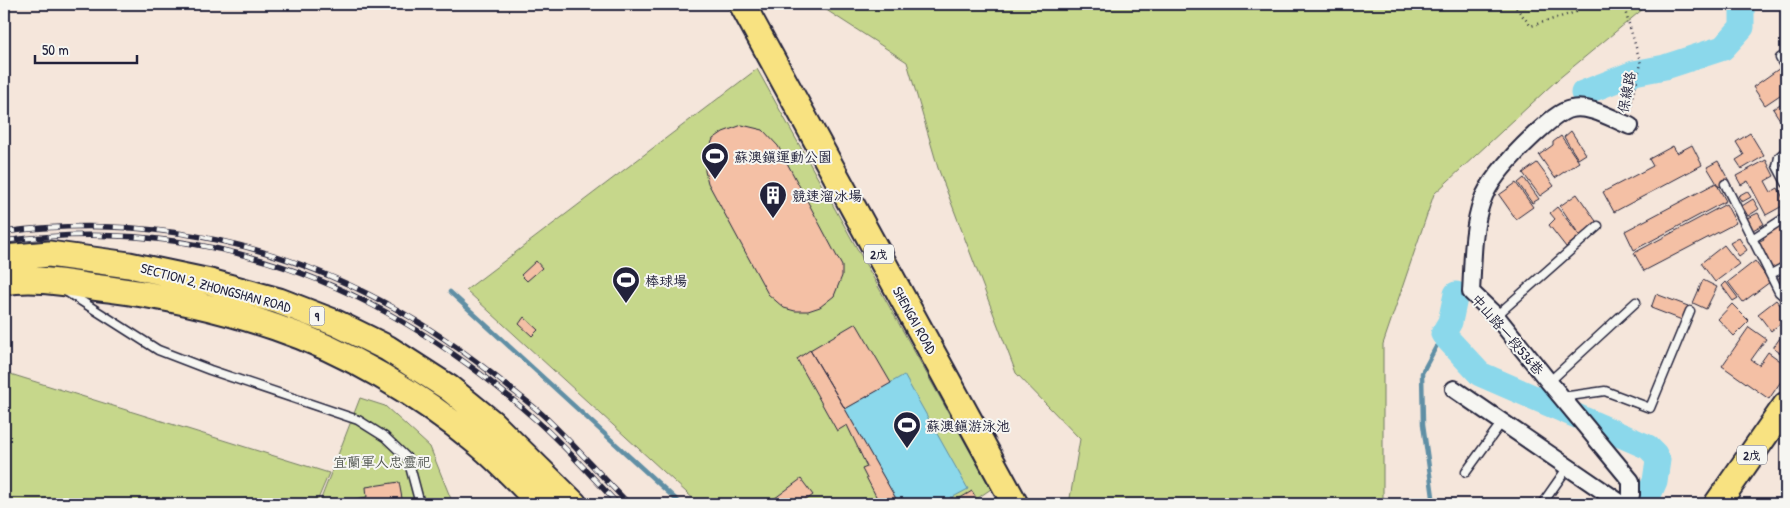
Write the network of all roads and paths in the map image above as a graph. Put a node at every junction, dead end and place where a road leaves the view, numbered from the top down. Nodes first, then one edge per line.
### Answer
1 (742, 4) edge
2 (1513, 4) edge
3 (1575, 4) edge
4 (1624, 4) edge
5 (1786, 54) edge
6 (1786, 69) edge
7 (1630, 126) joint
8 (1786, 151) edge
9 (1786, 183) edge
10 (1726, 184) dead end
11 (1786, 217) edge
12 (1598, 226) dead end
13 (1752, 239) junction
14 (49, 254) junction
15 (4, 258) edge
16 (1786, 266) edge
17 (1771, 274) junction
18 (50, 281) junction
19 (4, 282) edge
20 (1786, 298) edge
21 (1636, 302) dead end
22 (1690, 311) dead end
23 (1496, 316) junction
24 (1549, 382) junction
25 (1454, 389) dead end
26 (1562, 397) junction
27 (1786, 405) edge
28 (1502, 422) junction
29 (1568, 467) junction
30 (1466, 472) dead end
31 (1631, 501) edge
32 (420, 504) edge
33 (540, 504) edge
34 (574, 504) edge
35 (1015, 504) edge
36 (1542, 504) edge
37 (1717, 504) edge

1 - 35 main road, SHENGAI ROAD / 2戊
2 - 3 path
4 - 7 path, 保線路
5 - 6 lane
7 - 23 street, 中山路一段536巷
8 - 9 lane
10 - 13 lane
11 - 13 lane
12 - 23 lane
13 - 17 lane
14 - 15 main road, SECTION 2, ZHONGSHAN ROAD / 9
14 - 18 main road
14 - 34 main road, SECTION 2, ZHONGSHAN ROAD / 9
16 - 17 lane
17 - 20 lane
18 - 19 main road, SECTION 2, ZHONGSHAN ROAD / 9
18 - 32 lane
18 - 33 main road, SECTION 2, ZHONGSHAN ROAD / 9
21 - 24 lane
22 - 26 lane
23 - 24 street, 中山路一段536巷
24 - 26 street, 中山路一段536巷
25 - 28 street
26 - 31 street, 中山路一段536巷
27 - 37 main road, 2戊
28 - 29 street
28 - 30 lane
29 - 31 street
29 - 36 lane

